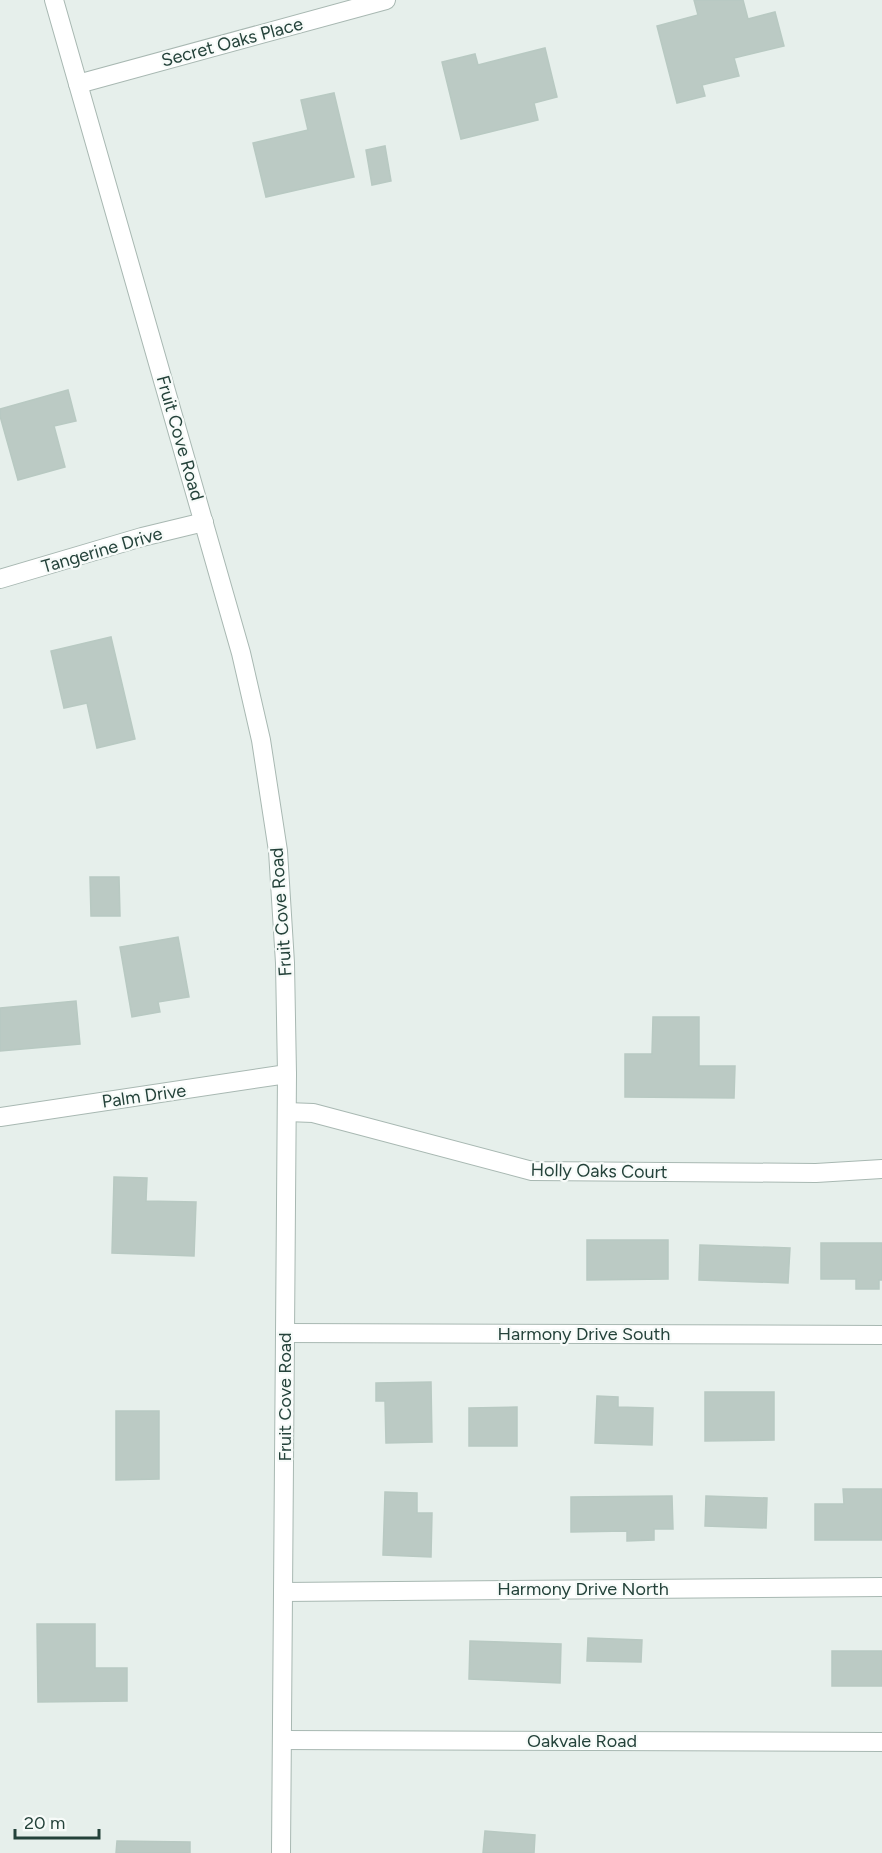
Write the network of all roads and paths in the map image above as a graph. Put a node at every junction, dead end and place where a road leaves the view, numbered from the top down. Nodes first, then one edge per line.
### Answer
1 (54, 0) edge
2 (386, 0) edge
3 (78, 84) junction
4 (204, 522) junction
5 (0, 579) edge
6 (287, 1074) junction
7 (287, 1112) junction
8 (0, 1117) edge
9 (882, 1169) edge
10 (285, 1334) junction
11 (882, 1335) edge
12 (882, 1587) edge
13 (283, 1592) junction
14 (282, 1740) junction
15 (882, 1742) edge
16 (281, 1853) edge

1 - 3 street, Fruit Cove Road
2 - 3 street, Secret Oaks Place
3 - 4 street, Fruit Cove Road
4 - 5 street, Tangerine Drive
4 - 6 street, Fruit Cove Road
6 - 7 street, Fruit Cove Road
6 - 8 street, Palm Drive
7 - 9 street, Holly Oaks Court
7 - 10 street, Fruit Cove Road
10 - 11 street, Harmony Drive South
10 - 13 street, Fruit Cove Road
12 - 13 street, Harmony Drive North
13 - 14 street, Fruit Cove Road
14 - 15 street, Oakvale Road
14 - 16 street, Fruit Cove Road

